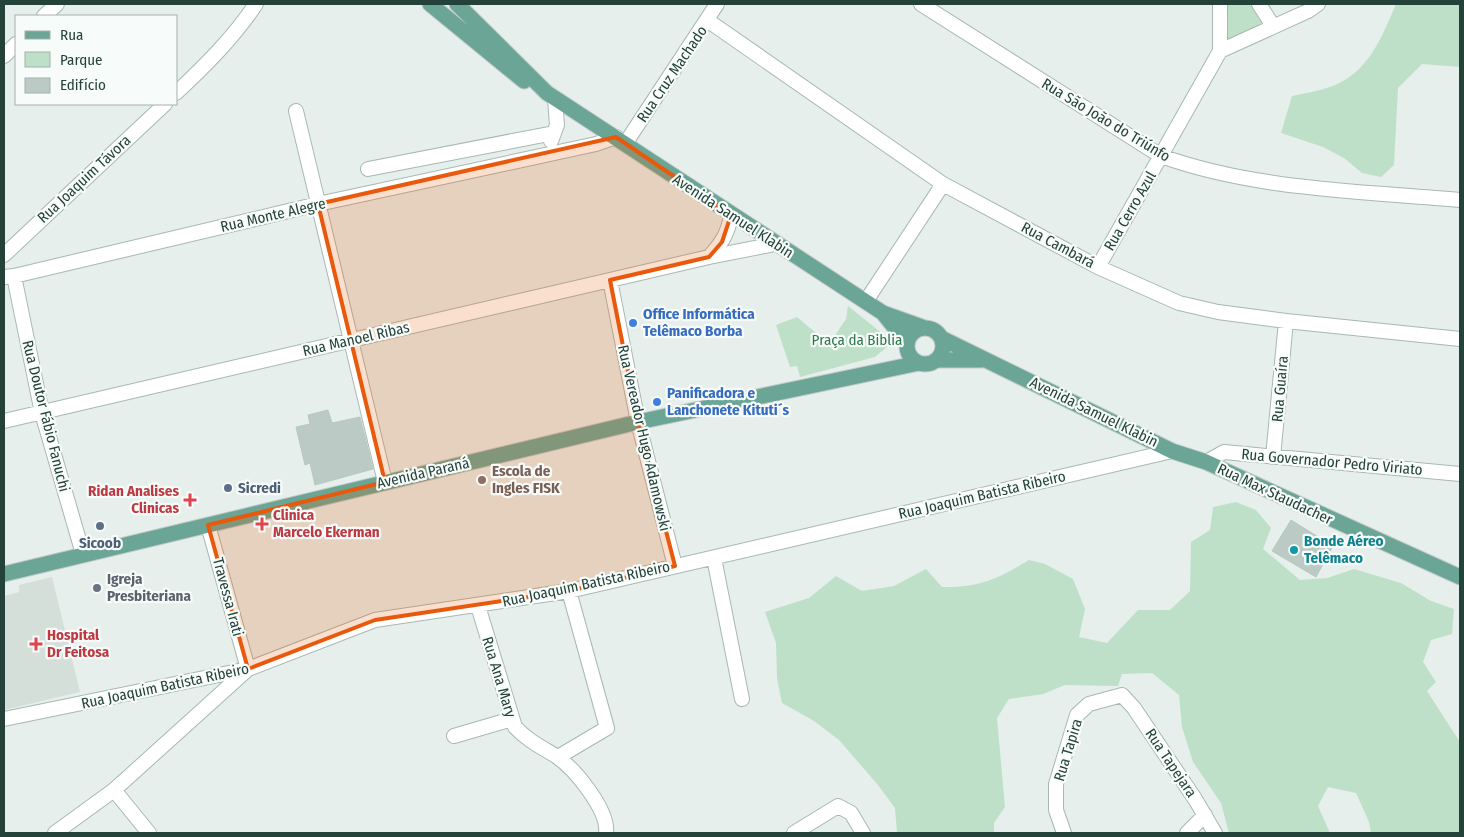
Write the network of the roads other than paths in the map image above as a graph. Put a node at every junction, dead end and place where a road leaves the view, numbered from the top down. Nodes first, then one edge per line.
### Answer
1 (57, 4) edge
2 (256, 4) edge
3 (457, 4) edge
4 (717, 4) edge
5 (921, 4) edge
6 (1220, 4) edge
7 (1259, 4) edge
8 (1318, 4) edge
9 (435, 5) edge
10 (45, 15) edge
11 (707, 20) junction
12 (1273, 26) junction
13 (15, 45) edge
14 (1220, 51) junction
15 (4, 56) edge
16 (178, 91) edge
17 (551, 96) junction
18 (164, 105) edge
19 (296, 111) dead end
20 (554, 133) junction
21 (620, 141) junction
22 (544, 155) junction
23 (1161, 156) junction
24 (368, 169) dead end
25 (943, 184) junction
26 (1460, 200) edge
27 (318, 204) junction
28 (731, 215) junction
29 (775, 244) junction
30 (4, 255) edge
31 (709, 257) junction
32 (1098, 267) junction
33 (9, 277) edge
34 (610, 280) junction
35 (866, 301) junction
36 (883, 313) junction
37 (1286, 321) junction
38 (925, 328) junction
39 (941, 338) junction
40 (1460, 338) edge
41 (351, 340) junction
42 (907, 346) junction
43 (936, 360) junction
44 (989, 360) junction
45 (919, 363) junction
46 (874, 372) junction
47 (42, 412) junction
48 (4, 421) edge
49 (638, 422) junction
50 (1172, 451) junction
51 (1273, 457) junction
52 (1206, 462) junction
53 (1460, 474) edge
54 (384, 482) junction
55 (208, 524) junction
56 (83, 554) junction
57 (714, 558) junction
58 (675, 566) junction
59 (4, 574) edge
60 (1460, 577) edge
61 (569, 591) junction
62 (478, 606) junction
63 (248, 669) junction
64 (1122, 695) joint
65 (742, 700) dead end
66 (512, 719) junction
67 (4, 720) edge
68 (454, 736) dead end
69 (558, 757) junction
70 (114, 790) junction
71 (1205, 815) junction
72 (608, 832) edge
73 (55, 833) edge
74 (149, 833) edge
75 (794, 833) edge
76 (863, 833) edge
77 (1064, 833) edge
78 (1187, 833) edge
79 (1215, 833) edge

1 - 10 street
2 - 16 street
3 - 17 main road, Avenida Samuel Klabin
4 - 11 street, Rua Cruz Machado
5 - 23 street, Rua São João do Triúnfo
6 - 14 street
7 - 12 street
8 - 12 street
9 - 17 main road, Avenida Samuel Klabin
11 - 21 street, Rua Cruz Machado
11 - 25 street, Rua Cambará
12 - 14 street
13 - 15 street
14 - 23 street, Rua Cerro Azul
17 - 20 street
17 - 21 main road, Avenida Samuel Klabin
18 - 30 street, Rua Joaquim Távora
19 - 27 street
20 - 22 street
20 - 24 street
21 - 22 street, Rua Monte Alegre
21 - 28 main road, Avenida Samuel Klabin
22 - 27 street, Rua Monte Alegre
23 - 26 street, Rua São João do Triúnfo
23 - 32 street, Rua Cerro Azul
25 - 32 street, Rua Cambará
25 - 35 street
27 - 33 street, Rua Monte Alegre
27 - 41 street
28 - 29 main road, Avenida Samuel Klabin
28 - 31 street
29 - 31 street, Rua Manoel Ribas
29 - 35 main road, Avenida Samuel Klabin
31 - 34 street, Rua Manoel Ribas
32 - 37 street, Rua Cambará
33 - 47 street, Rua Doutor Fábio Fanuchi
34 - 41 street, Rua Manoel Ribas
34 - 49 street, Rua Vereador Hugo Adamowski
35 - 36 main road, Avenida Samuel Klabin
36 - 38 main road, Avenida Samuel Klabin
36 - 42 main road
37 - 40 street, Rua Cambará
37 - 51 street, Rua Guaíra
38 - 39 main road
38 - 42 main road
39 - 43 main road
39 - 44 main road, Avenida Samuel Klabin
41 - 47 street, Rua Manoel Ribas
41 - 54 street
42 - 45 main road
42 - 46 main road, Avenida Paraná
43 - 44 main road, Avenida Samuel Klabin
43 - 45 main road
44 - 50 main road, Avenida Samuel Klabin
45 - 46 main road, Avenida Paraná
46 - 49 main road, Avenida Paraná
47 - 48 street, Rua Manoel Ribas
47 - 56 street, Rua Doutor Fábio Fanuchi
49 - 54 main road, Avenida Paraná
49 - 58 street, Rua Vereador Hugo Adamowski
50 - 52 main road, Rua Max Staudacher
50 - 57 street, Rua Joaquim Batista Ribeiro
51 - 52 street, Rua Governador Pedro Viriato
51 - 53 street, Rua Governador Pedro Viriato
52 - 60 main road, Rua Max Staudacher
54 - 55 main road, Avenida Paraná
55 - 56 main road, Avenida Paraná
55 - 63 street, Travessa Irati
56 - 59 main road, Avenida Paraná
57 - 58 street, Rua Joaquim Batista Ribeiro
57 - 65 street
58 - 61 street, Rua Joaquim Batista Ribeiro
61 - 62 street, Rua Joaquim Batista Ribeiro
61 - 69 street
62 - 63 street, Rua Joaquim Batista Ribeiro
62 - 66 street, Rua Ana Mary
63 - 67 street, Rua Joaquim Batista Ribeiro
63 - 70 street
64 - 71 street, Rua Tapejara
64 - 77 street, Rua Tapira
66 - 68 street
66 - 69 street, Rua Ana Mary
69 - 72 street, Rua Ana Mary
70 - 73 street
70 - 74 street
71 - 78 street
71 - 79 street, Rua Tapejara
75 - 76 street

